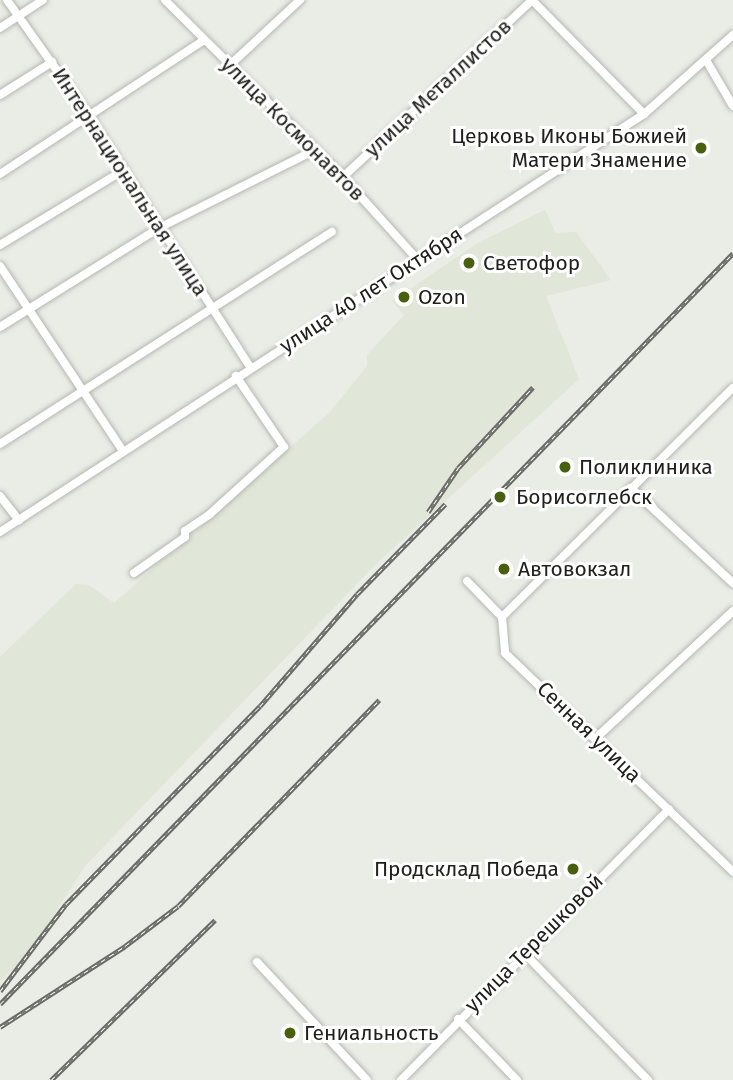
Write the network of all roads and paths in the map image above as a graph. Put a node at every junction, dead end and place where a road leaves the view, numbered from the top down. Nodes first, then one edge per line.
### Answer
1 (7, 0) edge
2 (43, 0) edge
3 (166, 0) edge
4 (300, 0) edge
5 (532, 0) edge
6 (20, 16) junction
7 (0, 28) edge
8 (733, 36) edge
9 (204, 40) junction
10 (706, 60) junction
11 (52, 62) junction
12 (230, 65) junction
13 (0, 95) edge
14 (733, 106) edge
15 (644, 114) junction
16 (89, 116) junction
17 (315, 150) junction
18 (124, 170) junction
19 (0, 174) edge
20 (343, 177) junction
21 (159, 228) junction
22 (332, 233) dead end
23 (0, 246) edge
24 (418, 260) junction
25 (0, 266) edge
26 (28, 309) junction
27 (213, 311) junction
28 (0, 327) edge
29 (250, 367) junction
30 (236, 376) junction
31 (733, 388) edge
32 (84, 390) junction
33 (0, 444) edge
34 (123, 451) junction
35 (631, 488) junction
36 (0, 496) edge
37 (19, 520) junction
38 (0, 532) edge
39 (134, 573) dead end
40 (467, 581) dead end
41 (733, 583) edge
42 (733, 611) edge
43 (502, 617) junction
44 (597, 737) junction
45 (669, 809) junction
46 (733, 872) edge
47 (523, 952) junction
48 (257, 962) dead end
49 (458, 1019) junction
50 (367, 1080) edge
51 (401, 1080) edge
52 (517, 1080) edge
53 (648, 1080) edge

1 - 6 street, Интернациональная улица
2 - 6 street
3 - 9 street, улица Космонавтов
4 - 12 street
5 - 15 street
5 - 20 street, улица Металлистов
6 - 7 street
6 - 11 street, Интернациональная улица
8 - 10 street, улица 40 лет Октября
9 - 12 street, улица Космонавтов
9 - 16 street
10 - 14 street
10 - 15 street, улица 40 лет Октября
11 - 13 street
11 - 16 street, Интернациональная улица
12 - 17 street, улица Космонавтов
15 - 24 street, улица 40 лет Октября
16 - 18 street, Интернациональная улица
16 - 19 street
17 - 20 street, улица Космонавтов
17 - 21 street
18 - 21 street, Интернациональная улица
18 - 23 street
20 - 24 street, улица Космонавтов
21 - 26 street
21 - 27 street, Интернациональная улица
22 - 27 street
24 - 29 street, улица 40 лет Октября
25 - 26 street
26 - 28 street
26 - 32 street
27 - 29 street, Интернациональная улица
27 - 32 street
29 - 30 street, улица 40 лет Октября
30 - 34 street, улица 40 лет Октября
30 - 39 street
31 - 35 street
32 - 33 street
32 - 34 street
34 - 37 street, улица 40 лет Октября
35 - 41 street
35 - 43 street
36 - 37 street
37 - 38 street, улица 40 лет Октября
40 - 43 street
42 - 44 street
43 - 44 street, Сенная улица
44 - 45 street, Сенная улица
45 - 46 street, Сенная улица
45 - 47 street, улица Терешковой
47 - 49 street, улица Терешковой
47 - 53 street
48 - 50 street
49 - 51 street, улица Терешковой
49 - 52 street

